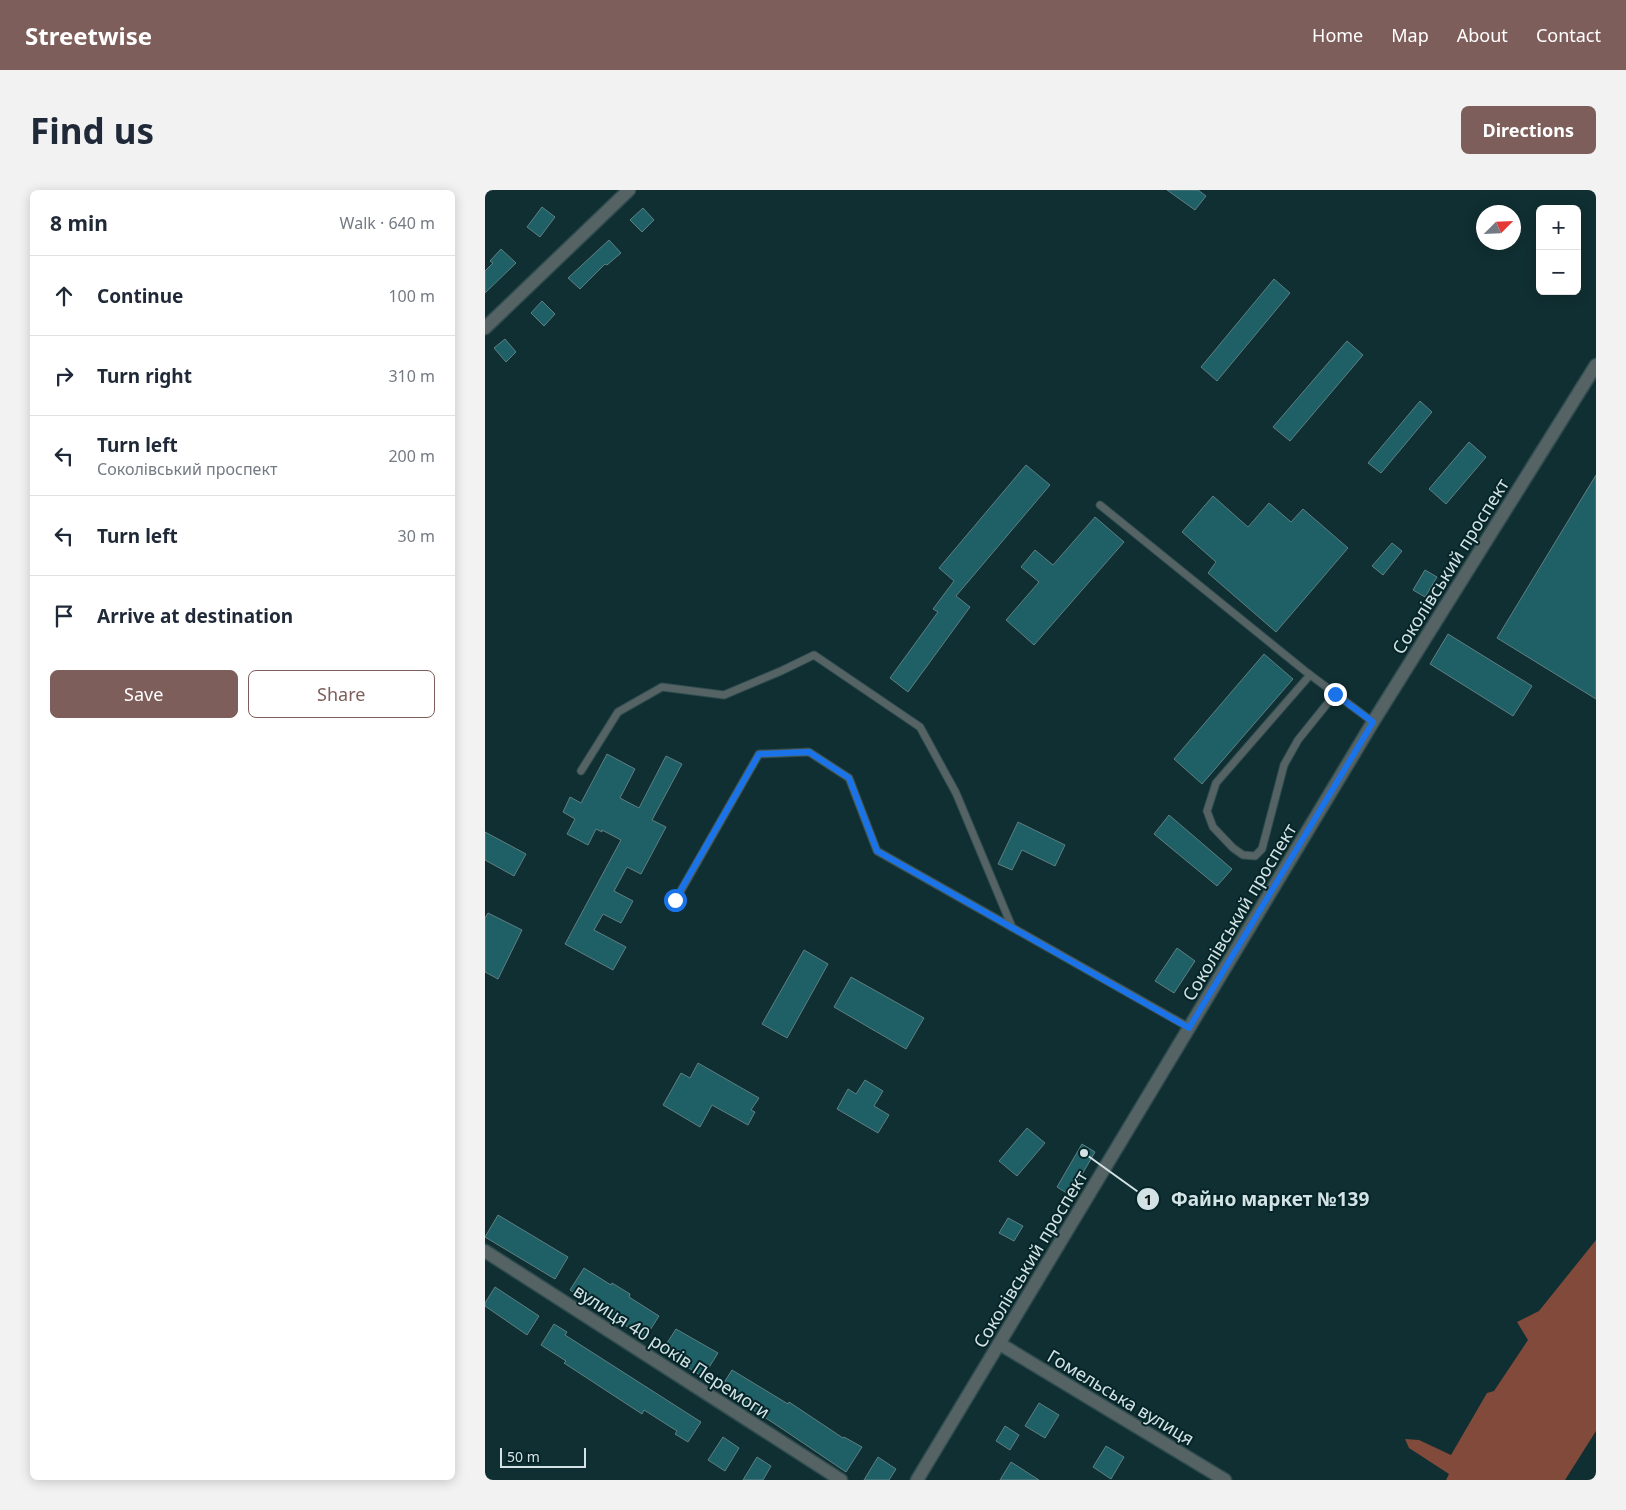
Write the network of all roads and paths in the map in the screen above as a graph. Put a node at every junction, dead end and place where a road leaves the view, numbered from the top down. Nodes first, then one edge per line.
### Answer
1 (629, 190) edge
2 (485, 328) edge
3 (1596, 365) edge
4 (1100, 505) dead end
5 (1310, 675) junction
6 (1335, 694) junction
7 (1373, 722) junction
8 (581, 771) dead end
9 (675, 900) dead end
10 (1012, 927) junction
11 (1189, 1028) junction
12 (485, 1251) edge
13 (1000, 1344) junction
14 (841, 1480) edge
15 (917, 1480) edge
16 (1225, 1480) edge

1 - 2 street
3 - 7 street, Соколівський проспект
4 - 5 lane
5 - 6 lane
5 - 6 lane
6 - 7 lane
7 - 11 street, Соколівський проспект
8 - 10 lane
9 - 10 lane
10 - 11 lane
11 - 13 street, Соколівський проспект
12 - 14 street, вулиця 40 років Перемоги
13 - 15 street, Соколівський проспект
13 - 16 street, Гомельська вулиця

